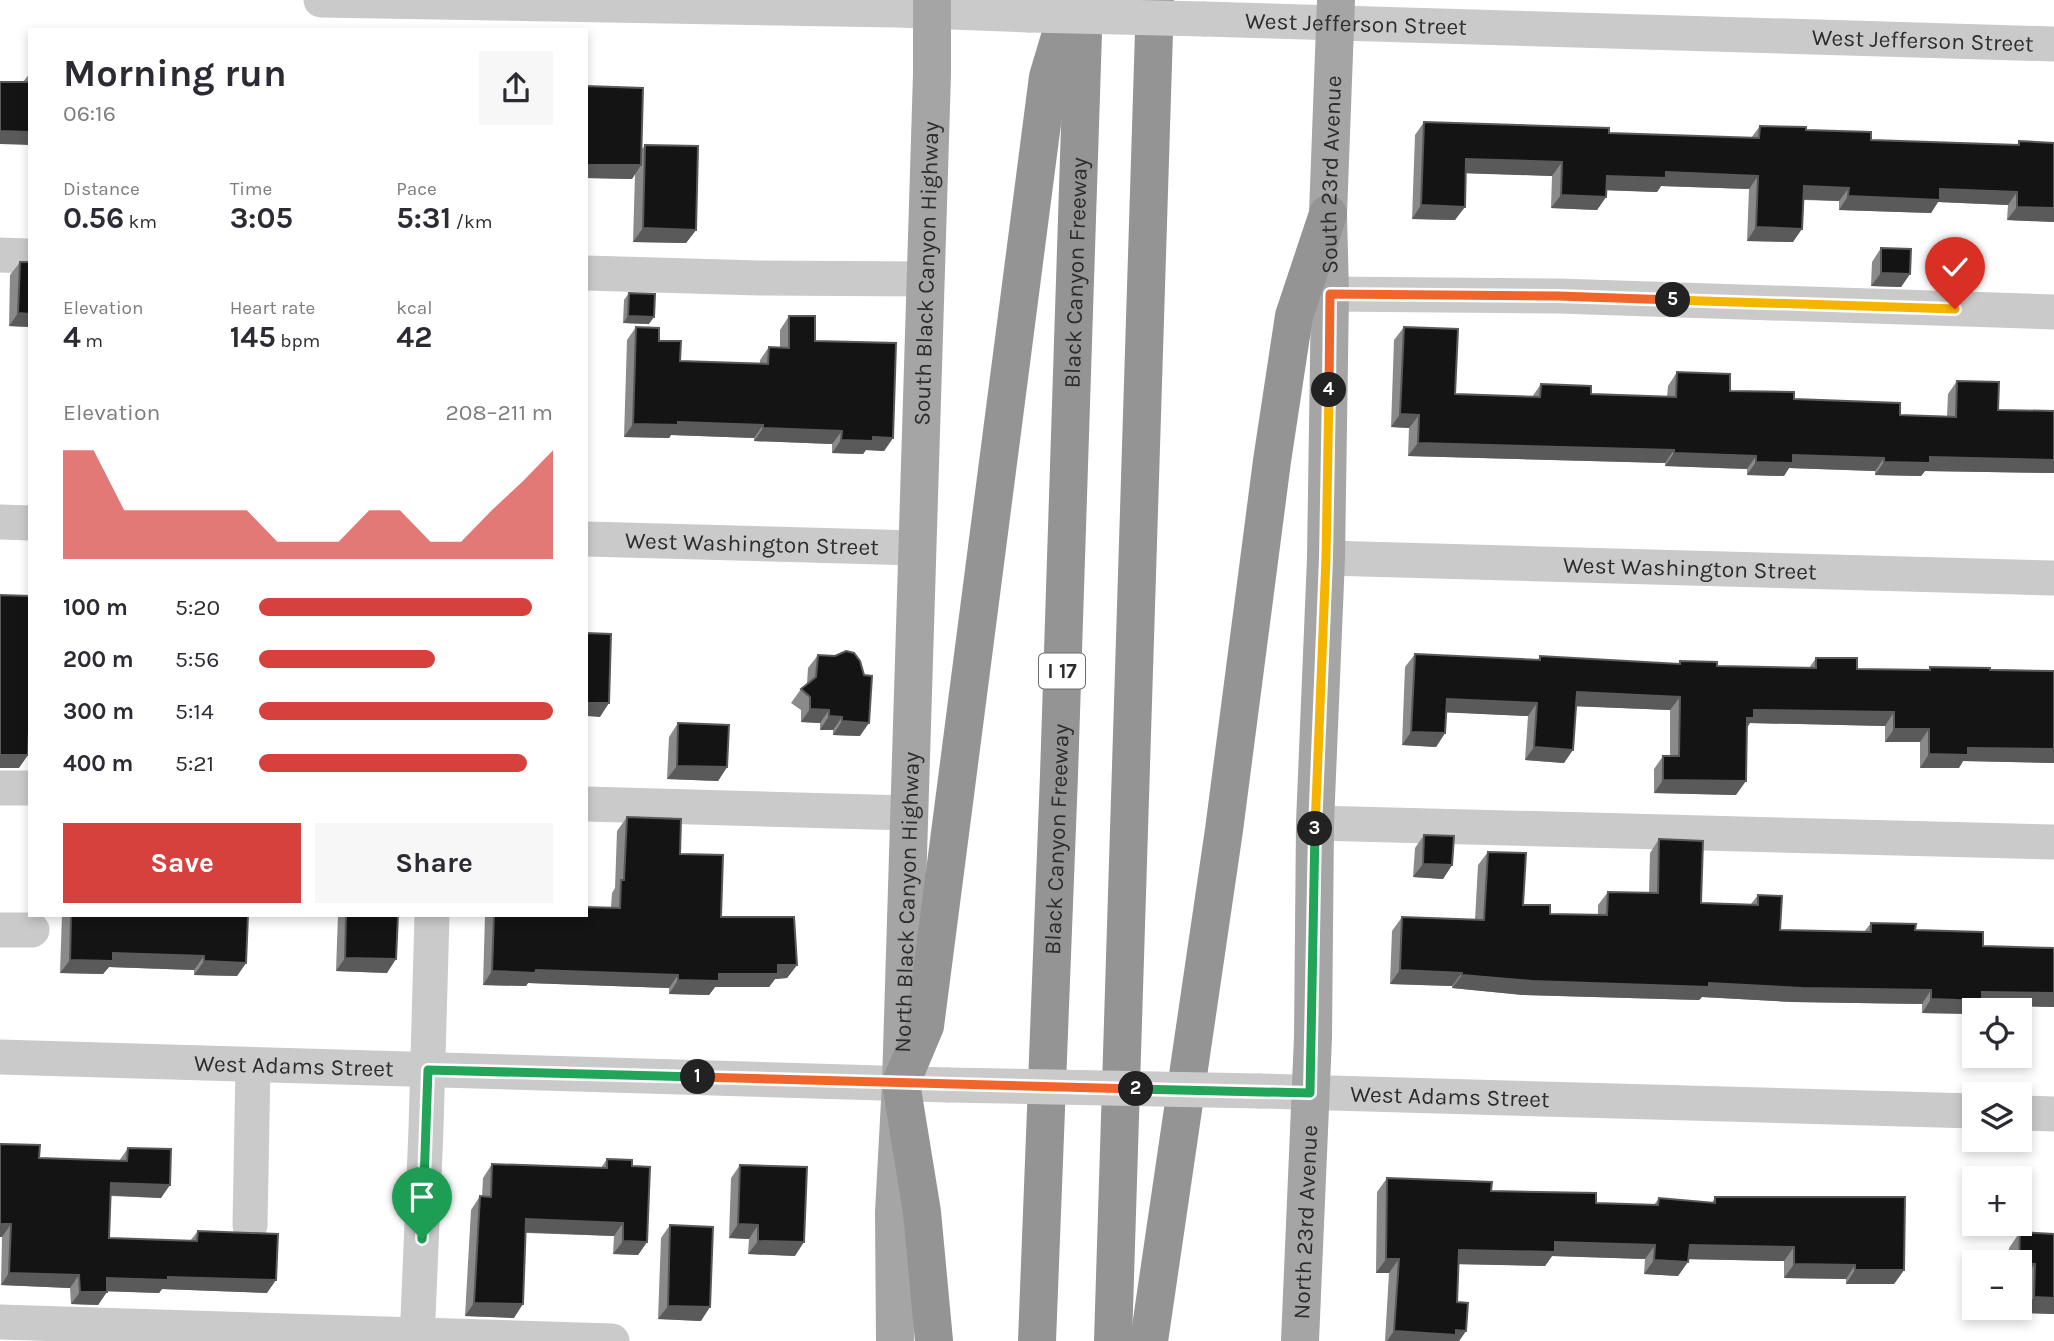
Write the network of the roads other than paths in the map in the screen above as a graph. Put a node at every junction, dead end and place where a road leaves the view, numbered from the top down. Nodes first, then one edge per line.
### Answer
1 (321, 0) edge
2 (1071, 0) edge
3 (1084, 0) edge
4 (1155, 0) edge
5 (932, 6) edge
6 (457, 11) edge
7 (1335, 11) edge
8 (2054, 44) edge
9 (1328, 214) junction
10 (0, 256) edge
11 (28, 256) edge
12 (588, 273) edge
13 (924, 279) junction
14 (1330, 294) junction
15 (2054, 312) edge
16 (0, 522) edge
17 (28, 523) edge
18 (588, 539) edge
19 (917, 548) junction
20 (1326, 558) junction
21 (2054, 578) edge
22 (0, 788) edge
23 (28, 789) edge
24 (588, 804) edge
25 (908, 813) junction
26 (1315, 823) junction
27 (2054, 842) edge
28 (432, 917) edge
29 (0, 1057) edge
30 (253, 1065) junction
31 (428, 1070) junction
32 (901, 1083) junction
33 (1310, 1093) junction
34 (1962, 1111) edge
35 (2032, 1113) edge
36 (2054, 1114) edge
37 (250, 1225) dead end
38 (0, 1322) edge
39 (418, 1338) edge
40 (612, 1341) edge
41 (895, 1341) edge
42 (934, 1341) edge
43 (1037, 1341) edge
44 (1113, 1341) edge
45 (1149, 1341) edge
46 (1300, 1341) edge

1 - 6 street, West Jefferson Street
2 - 32 highway
3 - 43 highway, Black Canyon Freeway / I 17
4 - 44 highway
5 - 6 street, West Jefferson Street
5 - 7 street, West Jefferson Street, bridge
5 - 13 main road, South Black Canyon Highway
7 - 8 street, West Jefferson Street
7 - 9 main road, South 23rd Avenue
9 - 14 main road, South 23rd Avenue
9 - 45 highway
10 - 11 street
12 - 13 street
13 - 19 main road, South Black Canyon Highway
14 - 15 street
14 - 20 main road, South 23rd Avenue
16 - 17 street
18 - 19 street, West Washington Street
19 - 25 main road, North Black Canyon Highway
20 - 21 street, West Washington Street
20 - 26 main road, North 23rd Avenue
22 - 23 street
24 - 25 street
25 - 32 main road, North Black Canyon Highway
26 - 27 street
26 - 33 main road, North 23rd Avenue
28 - 31 street
29 - 30 street, West Adams Street
30 - 31 street, West Adams Street
30 - 37 street
31 - 32 street, West Adams Street
31 - 39 street
32 - 33 street, West Adams Street, bridge
32 - 41 main road, North Black Canyon Highway
32 - 42 highway
33 - 34 street, West Adams Street
33 - 46 main road, North 23rd Avenue
35 - 36 street
38 - 39 street
39 - 40 street

